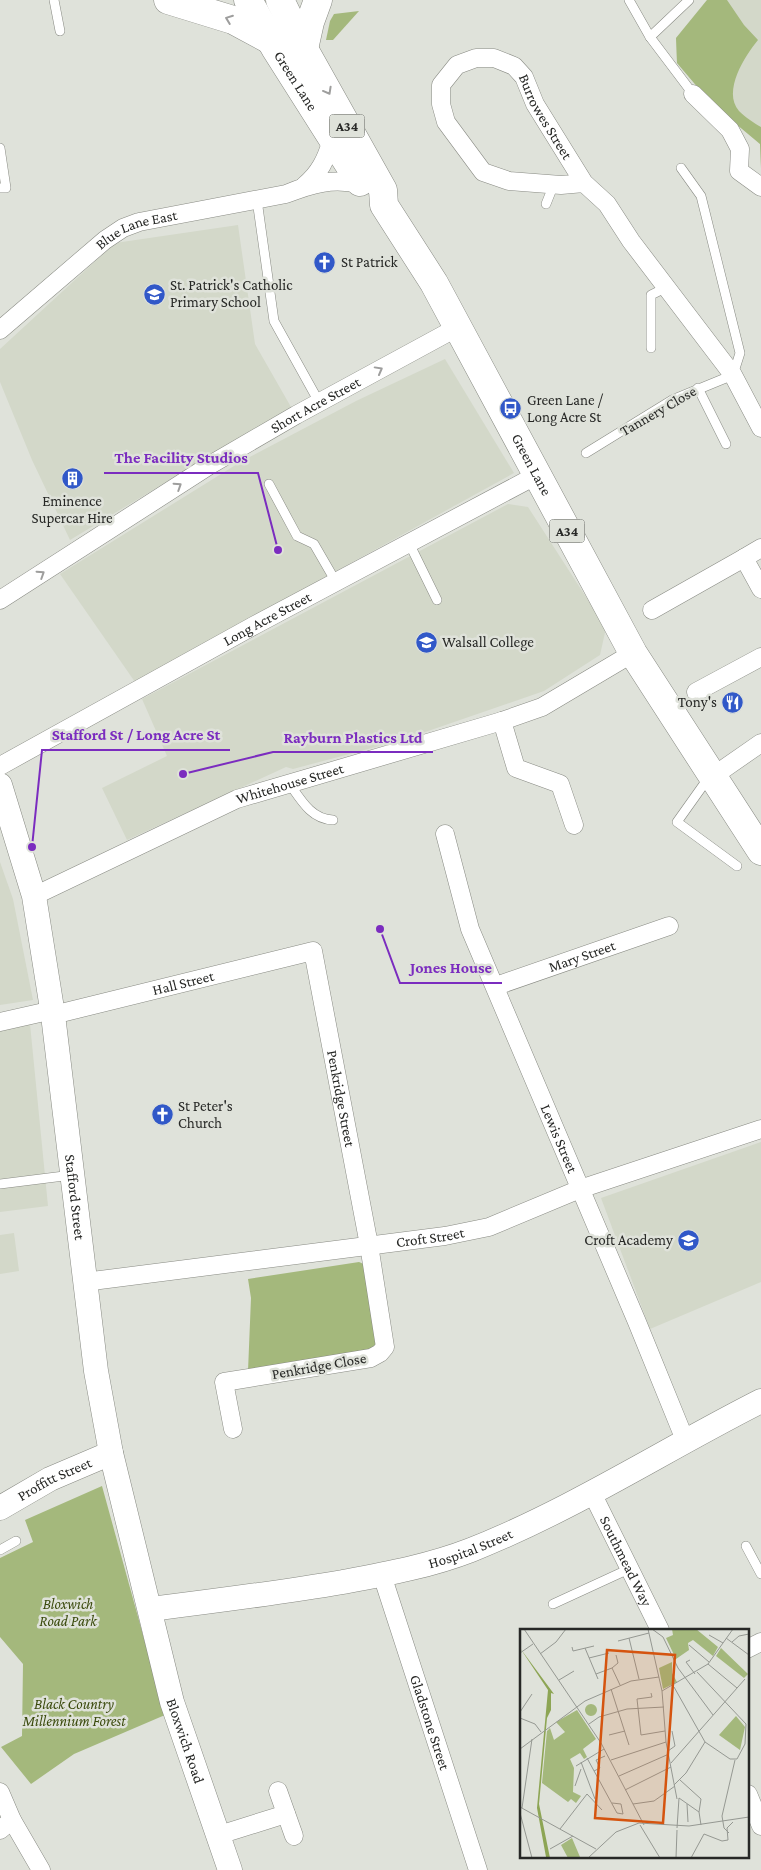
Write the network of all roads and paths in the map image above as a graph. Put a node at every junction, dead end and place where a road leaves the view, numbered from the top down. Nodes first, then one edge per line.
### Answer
1 (54, 0) edge
2 (168, 0) edge
3 (248, 0) edge
4 (280, 0) edge
5 (318, 0) edge
6 (629, 0) edge
7 (689, 0) edge
8 (60, 31) dead end
9 (650, 37) junction
10 (272, 42) junction
11 (304, 49) junction
12 (693, 94) joint
13 (332, 140) junction
14 (0, 148) edge
15 (681, 168) dead end
16 (584, 183) junction
17 (554, 184) junction
18 (362, 185) junction
19 (304, 187) junction
20 (761, 187) edge
21 (0, 188) edge
22 (257, 200) junction
23 (546, 204) dead end
24 (384, 205) junction
25 (668, 286) junction
26 (458, 327) junction
27 (0, 330) edge
28 (651, 348) dead end
29 (733, 375) junction
30 (698, 388) junction
31 (319, 402) junction
32 (761, 428) edge
33 (726, 444) dead end
34 (586, 453) dead end
35 (537, 475) junction
36 (269, 484) dead end
37 (409, 543) junction
38 (761, 548) edge
39 (744, 558) junction
40 (336, 582) junction
41 (761, 589) edge
42 (0, 600) edge
43 (437, 600) dead end
44 (652, 610) dead end
45 (633, 654) junction
46 (761, 657) edge
47 (696, 692) dead end
48 (502, 721) junction
49 (761, 743) edge
50 (0, 766) edge
51 (711, 776) junction
52 (289, 783) junction
53 (1, 791) edge
54 (334, 820) dead end
55 (574, 825) dead end
56 (445, 834) dead end
57 (761, 851) edge
58 (737, 866) dead end
59 (34, 896) junction
60 (669, 926) dead end
61 (313, 951) joint
62 (496, 986) junction
63 (53, 1012) junction
64 (0, 1022) edge
65 (761, 1129) edge
66 (72, 1175) junction
67 (0, 1184) edge
68 (580, 1189) junction
69 (369, 1245) junction
70 (84, 1282) junction
71 (761, 1401) edge
72 (233, 1429) dead end
73 (685, 1440) junction
74 (111, 1453) junction
75 (592, 1494) junction
76 (0, 1508) edge
77 (16, 1540) dead end
78 (746, 1546) dead end
79 (0, 1550) edge
80 (629, 1569) junction
81 (761, 1574) edge
82 (382, 1575) junction
83 (553, 1604) dead end
84 (151, 1609) junction
85 (659, 1629) edge
86 (761, 1642) edge
87 (748, 1648) edge
88 (278, 1791) dead end
89 (0, 1792) edge
90 (748, 1792) edge
91 (286, 1814) junction
92 (6, 1825) edge
93 (761, 1826) edge
94 (748, 1830) edge
95 (218, 1835) junction
96 (294, 1836) dead end
97 (41, 1870) edge
98 (230, 1870) edge
99 (478, 1870) edge

1 - 8 lane
10 -> 2 highway
3 - 10 highway, Green Lane / A34
4 - 11 highway, Green Lane / A34
5 - 11 highway
6 - 9 lane
7 - 9 lane
9 - 12 lane
10 - 13 highway, Green Lane / A34
11 -> 24 highway, Green Lane / A34
12 - 20 street
13 - 18 highway, Green Lane / A34
13 - 19 street, Blue Lane East
14 - 21 lane
15 - 29 lane
16 - 17 street, Burrowes Street
16 - 17 street, Burrowes Street
16 - 25 street, Burrowes Street
17 - 23 lane
18 - 19 street, Blue Lane East
18 - 24 highway, Green Lane / A34
19 - 22 street, Blue Lane East
22 - 27 street, Blue Lane East
22 - 31 lane
24 - 26 highway, Green Lane / A34
25 - 28 lane
25 - 29 street, Burrowes Street
31 -> 26 street, Short Acre Street
26 - 35 highway, Green Lane / A34
29 - 30 lane, Tannery Close
29 - 32 street, Burrowes Street
30 - 33 lane
30 - 34 lane, Tannery Close
42 -> 31 street, Short Acre Street
35 - 37 street, Long Acre Street
35 - 45 highway, Green Lane / A34
36 - 40 lane
37 - 40 street, Long Acre Street
37 - 43 lane
38 - 39 street
39 - 41 street
39 - 44 street
40 - 50 street, Long Acre Street
45 - 48 street, Whitehouse Street
45 - 51 highway, Green Lane / A34
46 - 47 street
48 - 52 street, Whitehouse Street
48 - 55 street
49 - 51 street
51 - 57 highway, Green Lane / A34
51 - 58 lane
52 - 54 lane
52 - 59 street, Whitehouse Street
53 - 59 main road, Stafford Street
56 - 62 street, Lewis Street
59 - 63 main road, Stafford Street
60 - 62 street, Mary Street
61 - 63 street, Hall Street
61 - 69 street, Penkridge Street
62 - 68 street, Lewis Street
63 - 64 street, Hall Street
63 - 66 main road, Stafford Street
65 - 68 street, Croft Street
66 - 67 lane
66 - 70 main road, Stafford Street
68 - 69 street, Croft Street
68 - 73 street, Lewis Street
69 - 70 street, Croft Street
69 - 72 street, Penkridge Close
70 - 74 main road, Stafford Street
71 - 73 main road, Hospital Street
73 - 75 main road, Hospital Street
74 - 76 main road, Proffitt Street
74 - 84 main road, Stafford Street
75 - 80 street, Southmead Way
75 - 82 main road, Hospital Street
77 - 79 lane
78 - 81 lane
80 - 83 lane
80 - 85 street, Southmead Way
82 - 84 main road, Hospital Street
82 - 99 street, Gladstone Street
84 - 95 main road, Bloxwich Road
86 - 87 street
88 - 91 street
89 - 92 street
90 - 93 street
91 - 95 street
91 - 96 street
92 - 97 street
93 - 94 street
95 - 98 main road, Bloxwich Road

